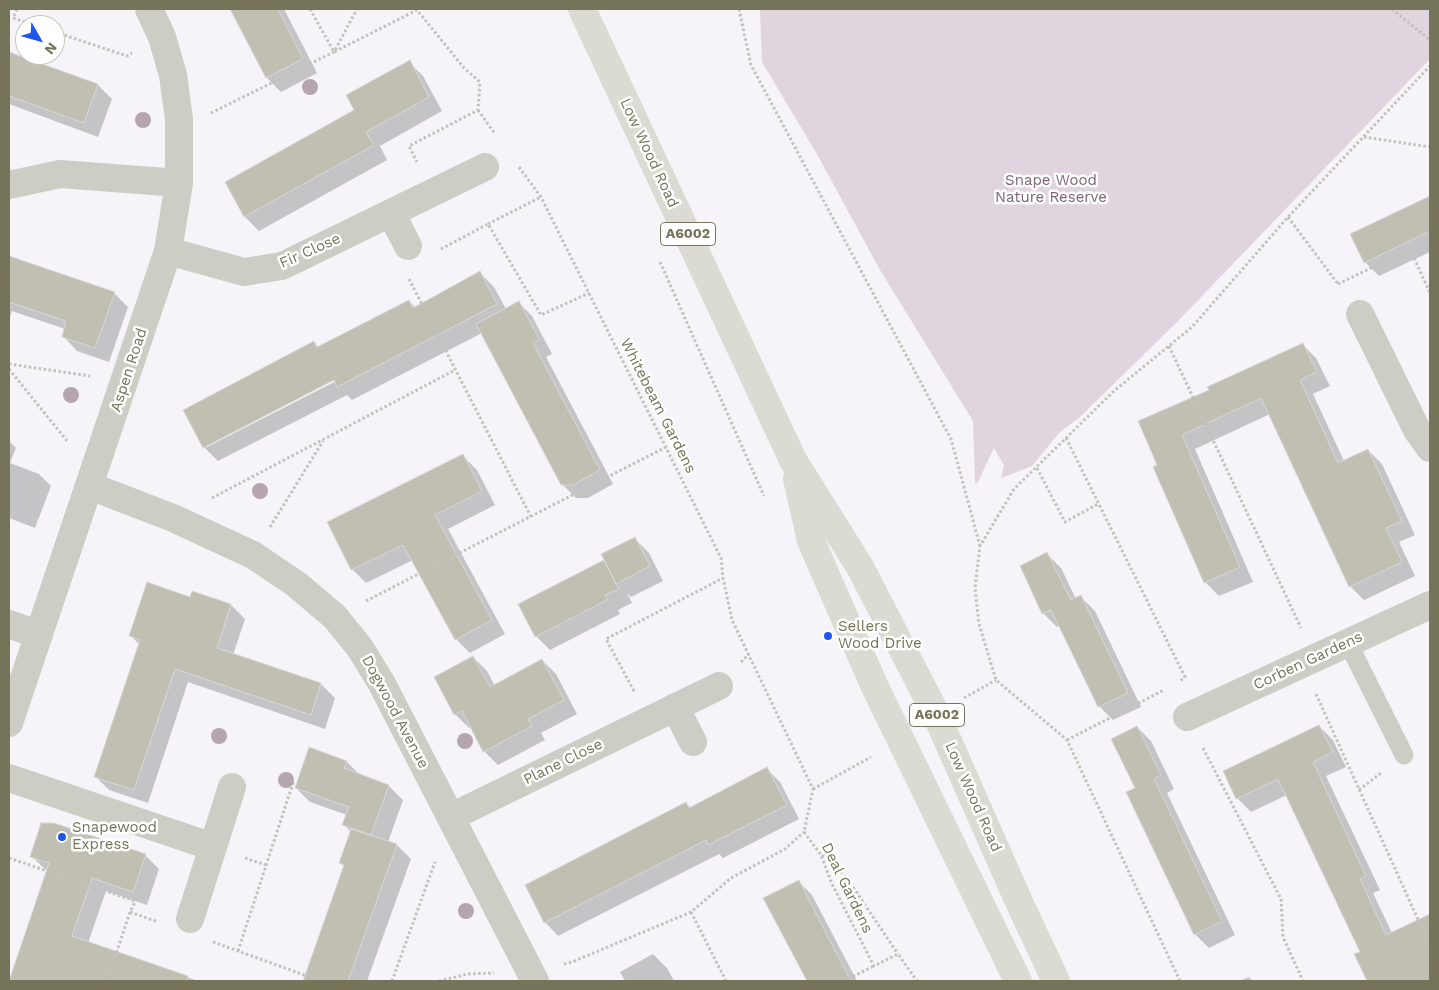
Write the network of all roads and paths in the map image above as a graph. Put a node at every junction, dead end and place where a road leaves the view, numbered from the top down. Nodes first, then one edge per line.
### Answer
1 (149, 9) edge
2 (310, 9) edge
3 (357, 9) edge
4 (417, 9) edge
5 (582, 9) edge
6 (739, 9) edge
7 (1392, 9) edge
8 (65, 35) edge
9 (162, 37) junction
10 (1430, 40) edge
11 (334, 52) junction
12 (1430, 66) edge
13 (478, 110) junction
14 (179, 119) junction
15 (1364, 137) junction
16 (501, 142) dead end
17 (1430, 147) edge
18 (518, 165) dead end
19 (485, 167) dead end
20 (179, 183) junction
21 (9, 185) edge
22 (433, 192) junction
23 (541, 197) junction
24 (391, 213) junction
25 (1288, 217) junction
26 (488, 224) junction
27 (437, 250) dead end
28 (168, 251) junction
29 (656, 253) dead end
30 (405, 257) joint
31 (1338, 284) junction
32 (589, 293) junction
33 (1430, 293) edge
34 (1360, 314) joint
35 (1169, 346) junction
36 (9, 364) edge
37 (9, 369) edge
38 (456, 370) junction
39 (125, 381) junction
40 (1066, 438) junction
41 (323, 440) junction
42 (666, 447) junction
43 (1430, 448) edge
44 (794, 460) junction
45 (1036, 468) junction
46 (92, 480) junction
47 (765, 499) dead end
48 (1098, 504) junction
49 (531, 517) junction
50 (173, 518) junction
51 (980, 546) junction
52 (253, 555) junction
53 (723, 578) junction
54 (1430, 605) edge
55 (335, 617) junction
56 (9, 624) edge
57 (39, 635) junction
58 (1348, 643) junction
59 (1309, 661) junction
60 (719, 686) dead end
61 (1171, 687) junction
62 (675, 707) junction
63 (1187, 717) junction
64 (650, 720) junction
65 (9, 723) edge
66 (1067, 740) junction
67 (693, 742) dead end
68 (878, 753) dead end
69 (1404, 755) dead end
70 (9, 778) edge
71 (294, 780) dead end
72 (232, 787) dead end
73 (813, 789) junction
74 (451, 817) junction
75 (160, 829) junction
76 (804, 832) junction
77 (213, 847) junction
78 (821, 855) junction
79 (9, 858) edge
80 (135, 901) junction
81 (130, 912) junction
82 (691, 912) junction
83 (178, 922) joint
84 (211, 941) dead end
85 (1430, 946) edge
86 (238, 951) junction
87 (898, 954) junction
88 (874, 966) junction
89 (532, 976) edge
90 (107, 981) edge
91 (322, 981) edge
92 (392, 981) edge
93 (439, 981) edge
94 (726, 981) edge
95 (844, 981) edge
96 (917, 981) edge
97 (1018, 981) edge
98 (1056, 981) edge
99 (1180, 981) edge
100 (1303, 981) edge

1 - 9 street, Aspen Road
2 - 11 path
3 - 11 path
4 - 11 path
4 - 13 path
5 - 44 main road, Low Wood Road / A6002
6 - 51 path
7 - 10 path
8 - 9 path
9 - 14 street, Aspen Road
11 - 14 path
12 - 15 path
13 - 16 path
13 - 22 path
14 - 20 street, Aspen Road
15 - 17 path
15 - 25 path
18 - 23 path, Whitebeam Gardens
19 - 22 street, Fir Close
20 - 21 street
20 - 28 street, Aspen Road
22 - 24 street, Fir Close
23 - 26 path
23 - 32 path, Whitebeam Gardens
24 - 28 street, Fir Close
24 - 30 street
25 - 31 path
25 - 35 path
26 - 27 path
26 - 32 path
28 - 39 street, Aspen Road
29 - 47 path
30 - 38 path
31 - 33 path
31 - 34 path
32 - 42 path, Whitebeam Gardens
34 - 43 street
35 - 40 path
35 - 59 path
36 - 39 path
37 - 46 path
38 - 41 path
38 - 49 path
39 - 46 street, Aspen Road
40 - 45 path
40 - 48 path
41 - 50 path
41 - 52 path
42 - 49 path
42 - 53 path, Whitebeam Gardens
44 - 97 main road, Low Wood Road / A6002
44 - 98 main road, Low Wood Road / A6002
45 - 48 path
45 - 51 path
46 - 50 street, Dogwood Avenue
46 - 57 street, Aspen Road
48 - 61 path
49 - 55 path
50 - 52 street, Dogwood Avenue
51 - 66 path
52 - 55 street, Dogwood Avenue
53 - 64 path
53 - 73 path, Whitebeam Gardens
54 - 58 street, Corben Gardens
55 - 74 street, Dogwood Avenue
56 - 57 street
57 - 65 street, Aspen Road
58 - 59 street, Corben Gardens
58 - 69 lane
59 - 63 street, Corben Gardens
59 - 85 path
60 - 62 street, Plane Close
61 - 63 path
61 - 66 path
62 - 64 street, Plane Close
62 - 67 street
63 - 100 path
64 - 74 street, Plane Close
66 - 99 path
68 - 73 path
70 - 75 street
71 - 86 path
72 - 77 street
73 - 76 path
74 - 89 street, Dogwood Avenue
74 - 92 path
75 - 77 street
75 - 80 path
76 - 78 path, Deal Gardens
76 - 82 path, Deal Gardens
77 - 83 street
78 - 87 path
78 - 88 path, Deal Gardens
79 - 80 path
80 - 81 path
81 - 83 path
81 - 90 path
82 - 89 path, Deal Gardens
82 - 94 path
84 - 86 path
86 - 91 path
87 - 88 path
87 - 96 path
88 - 95 path
89 - 93 path, Deal Gardens

